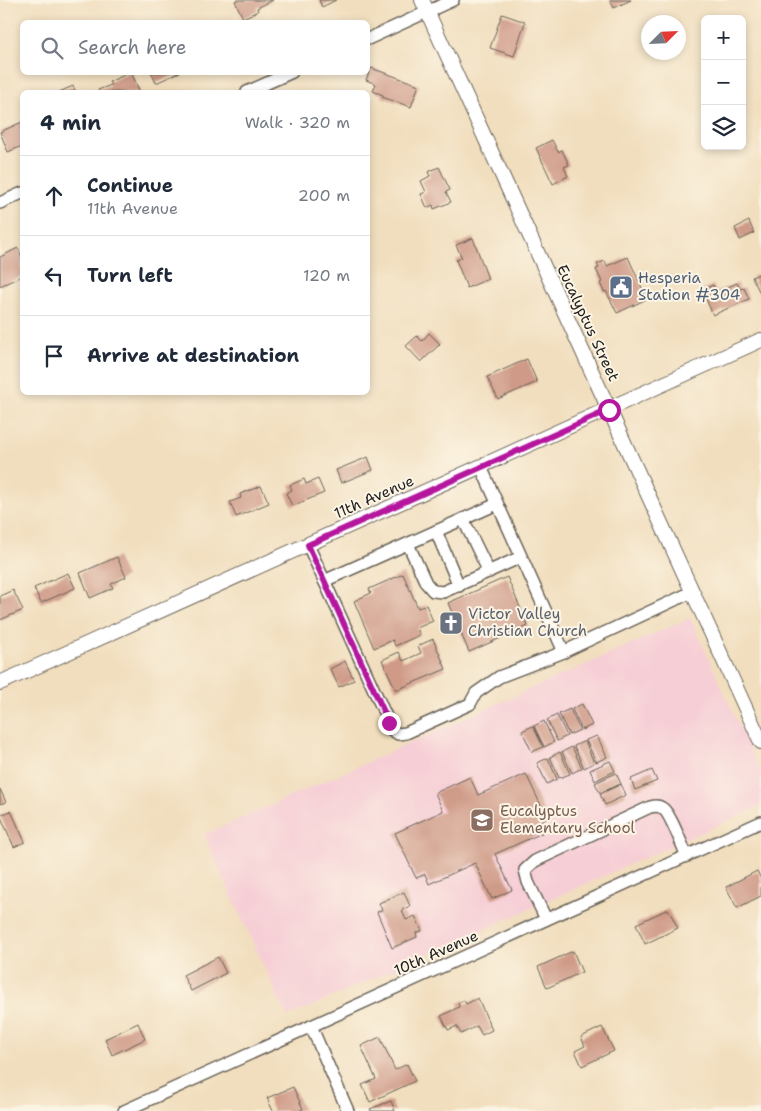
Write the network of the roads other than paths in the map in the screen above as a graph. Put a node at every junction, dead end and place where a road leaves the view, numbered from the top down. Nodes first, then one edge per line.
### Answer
1 (453, 0) edge
2 (425, 6) edge
3 (370, 38) edge
4 (285, 75) edge
5 (252, 90) edge
6 (20, 194) edge
7 (0, 203) edge
8 (761, 340) edge
9 (609, 410) junction
10 (481, 467) junction
11 (497, 504) junction
12 (463, 519) junction
13 (436, 531) junction
14 (408, 544) junction
15 (308, 545) junction
16 (521, 557) junction
17 (489, 572) junction
18 (324, 581) junction
19 (459, 586) junction
20 (692, 592) junction
21 (564, 652) junction
22 (0, 683) edge
23 (761, 742) edge
24 (761, 822) edge
25 (687, 856) junction
26 (546, 920) junction
27 (311, 1026) junction
28 (124, 1111) edge
29 (348, 1111) edge

1 - 2 street
2 - 3 street
2 - 9 main road, Eucalyptus Street
4 - 5 street
6 - 7 street
8 - 9 main road, 11th Avenue
9 - 10 main road, 11th Avenue
9 - 20 main road, Eucalyptus Street
10 - 11 street
10 - 15 main road, 11th Avenue
11 - 12 street
11 - 16 street
12 - 13 street
12 - 17 street
13 - 14 street
13 - 19 street
14 - 18 street
14 - 19 street
15 - 18 street
15 - 22 main road, 11th Avenue
16 - 17 street
16 - 21 street
17 - 19 street
18 - 21 street
20 - 21 street
20 - 23 main road, Eucalyptus Street
24 - 25 street, 10th Avenue
25 - 26 street, 10th Avenue
25 - 26 street
26 - 27 street, 10th Avenue
27 - 28 street, 10th Avenue
27 - 29 street

